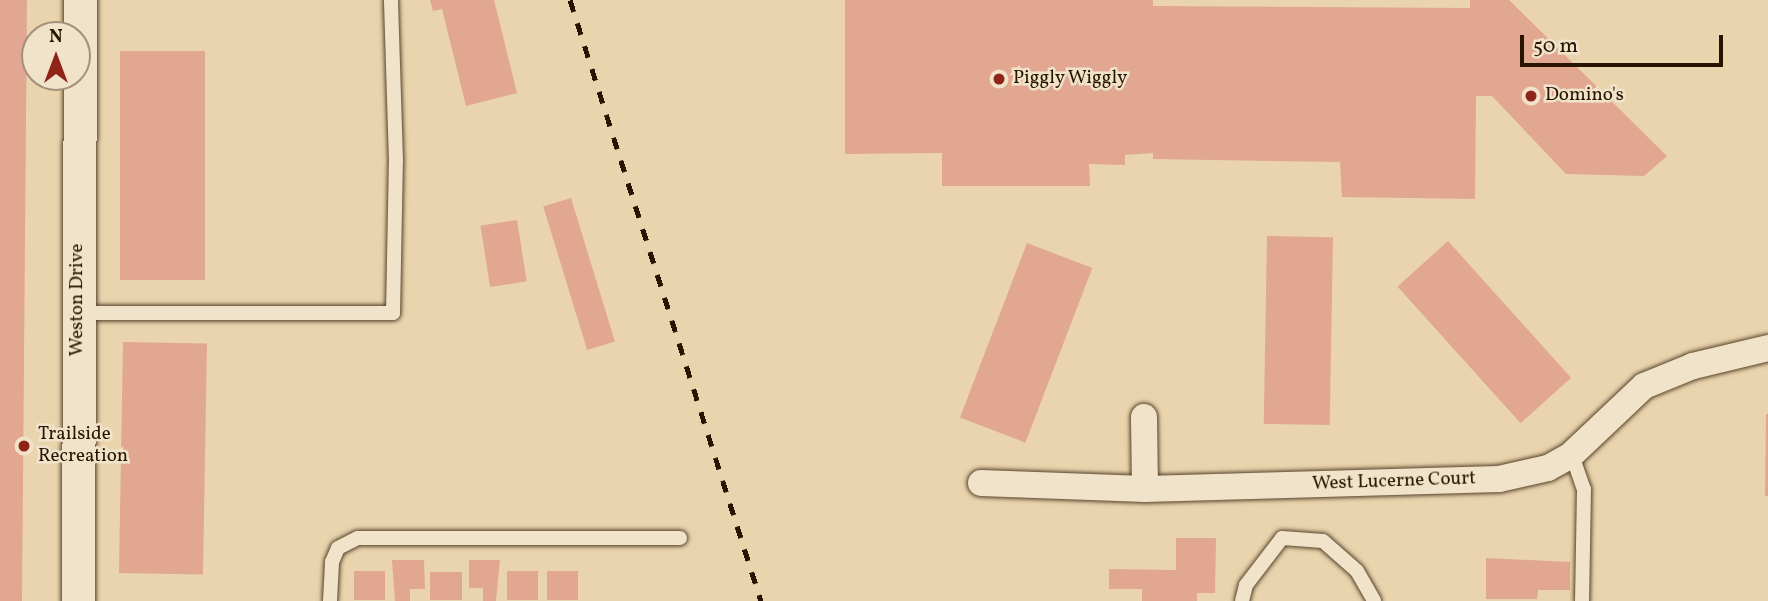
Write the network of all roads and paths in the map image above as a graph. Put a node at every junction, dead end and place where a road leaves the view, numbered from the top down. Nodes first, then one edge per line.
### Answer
1 (80, 0) edge
2 (391, 0) edge
3 (78, 313) junction
4 (1768, 348) edge
5 (1144, 417) dead end
6 (1572, 455) junction
7 (981, 483) dead end
8 (1145, 489) junction
9 (680, 538) dead end
10 (78, 601) edge
11 (330, 601) edge
12 (1242, 601) edge
13 (1374, 601) edge
14 (1582, 601) edge

1 - 3 street, Weston Drive
2 - 3 lane
3 - 10 street, Weston Drive
4 - 6 street, West Lucerne Court
5 - 8 street
6 - 8 street, West Lucerne Court
6 - 14 lane
7 - 8 street, West Lucerne Court
9 - 11 lane
12 - 13 lane

